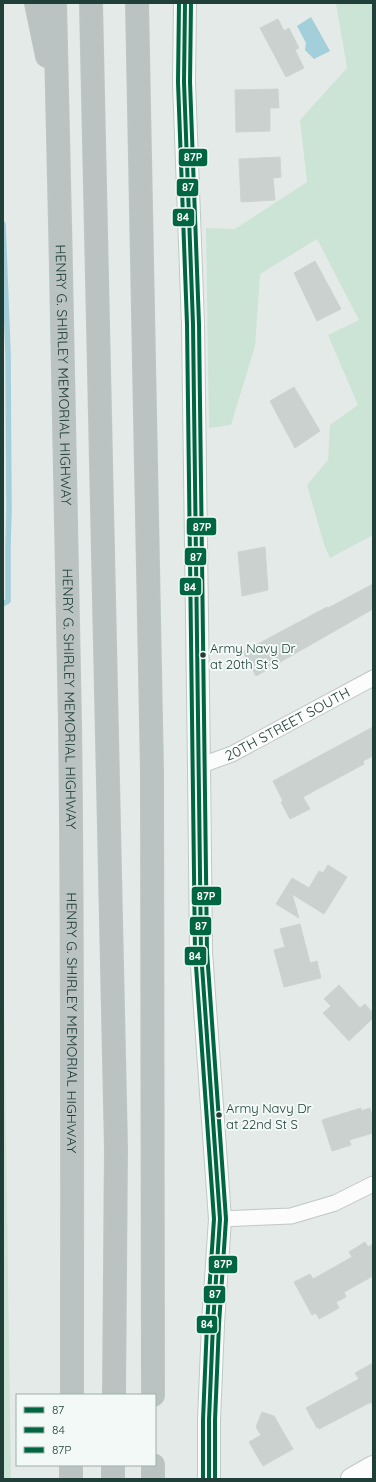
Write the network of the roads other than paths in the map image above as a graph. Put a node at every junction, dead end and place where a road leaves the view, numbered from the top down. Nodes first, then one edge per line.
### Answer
1 (36, 3) edge
2 (55, 3) edge
3 (91, 3) edge
4 (137, 3) edge
5 (185, 3) edge
6 (58, 110) junction
7 (373, 678) edge
8 (199, 766) junction
9 (373, 1184) edge
10 (220, 1219) junction
11 (72, 1394) edge
12 (114, 1394) edge
13 (153, 1394) edge
14 (72, 1466) edge
15 (113, 1466) edge
16 (153, 1466) edge
17 (373, 1468) edge
18 (71, 1479) edge
19 (113, 1479) edge
20 (153, 1479) edge
21 (209, 1479) edge
22 (352, 1479) edge

1 - 6 highway
2 - 6 highway, HENRY G. SHIRLEY MEMORIAL HIGHWAY
3 - 12 highway
4 - 13 highway
5 - 8 street
6 - 11 highway, HENRY G. SHIRLEY MEMORIAL HIGHWAY
7 - 8 street, 20TH STREET SOUTH
8 - 10 street
9 - 10 street
10 - 21 street
14 - 18 highway
15 - 19 highway
16 - 20 highway
17 - 22 street

